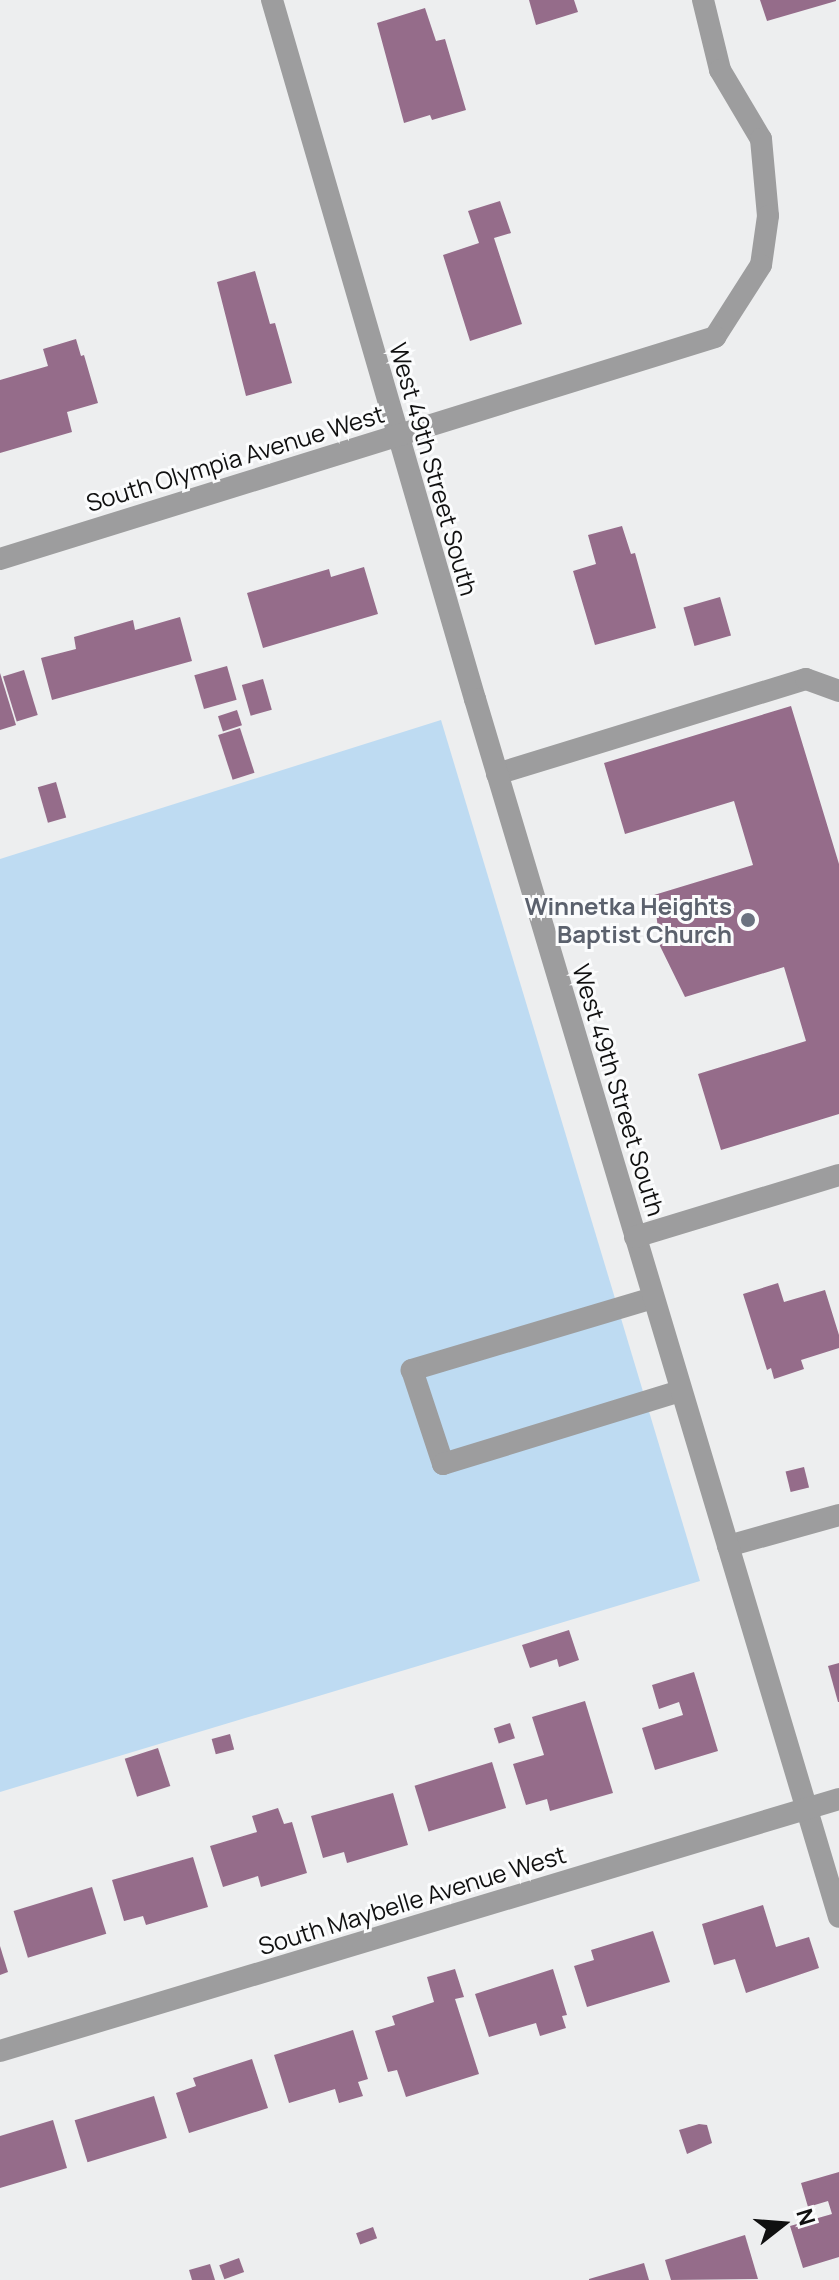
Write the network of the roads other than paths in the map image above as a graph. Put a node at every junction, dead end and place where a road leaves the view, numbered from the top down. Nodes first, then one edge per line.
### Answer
1 (272, 0) edge
2 (703, 0) edge
3 (397, 435) junction
4 (0, 559) edge
5 (839, 691) edge
6 (497, 774) junction
7 (839, 1175) edge
8 (635, 1237) junction
9 (653, 1298) junction
10 (681, 1391) junction
11 (839, 1515) edge
12 (728, 1546) junction
13 (839, 1799) edge
14 (806, 1809) junction
15 (839, 1917) edge
16 (0, 2051) edge

1 - 3 street, West 49th Street South
2 - 3 street, South Olympia Avenue West
3 - 4 street, South Olympia Avenue West
3 - 6 street, West 49th Street South
5 - 6 street
6 - 8 street, West 49th Street South
7 - 8 street
8 - 9 street, West 49th Street South
9 - 10 street, West 49th Street South
9 - 10 street
10 - 12 street, West 49th Street South
11 - 12 street
12 - 14 street, West 49th Street South
13 - 14 street, South Maybelle Avenue West
14 - 15 street, West 49th Street South
14 - 16 street, South Maybelle Avenue West

